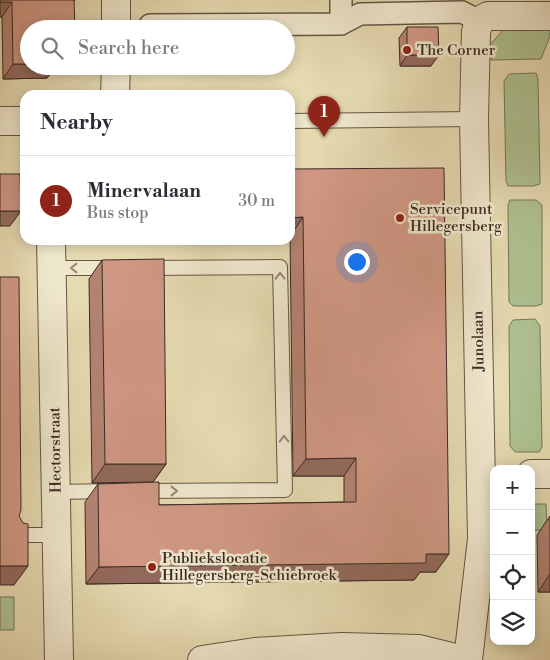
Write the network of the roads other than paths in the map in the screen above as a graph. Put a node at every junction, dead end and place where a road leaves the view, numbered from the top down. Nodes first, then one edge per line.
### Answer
1 (116, 0) edge
2 (341, 0) edge
3 (550, 16) edge
4 (116, 20) edge
5 (479, 21) junction
6 (295, 24) edge
7 (341, 24) junction
8 (116, 75) edge
9 (116, 90) edge
10 (474, 119) junction
11 (0, 121) edge
12 (20, 121) edge
13 (295, 121) edge
14 (51, 245) edge
15 (52, 268) junction
16 (535, 474) edge
17 (550, 474) edge
18 (487, 475) edge
19 (56, 492) junction
20 (14, 535) edge
21 (56, 535) junction
22 (59, 660) edge
23 (202, 660) edge
24 (466, 660) edge

1 - 4 street
2 - 7 street
3 - 5 street
5 - 7 street
5 - 10 street, Junolaan
6 - 7 street
8 - 9 street
10 - 13 lane
10 - 18 street, Junolaan
11 - 12 street
14 - 15 street, Hectorstraat
15 - 19 street, Hectorstraat
19 -> 15 lane
16 - 17 street
18 - 24 street, Junolaan
19 - 21 street, Hectorstraat
20 - 21 lane
21 - 22 street, Hectorstraat
23 - 24 street

